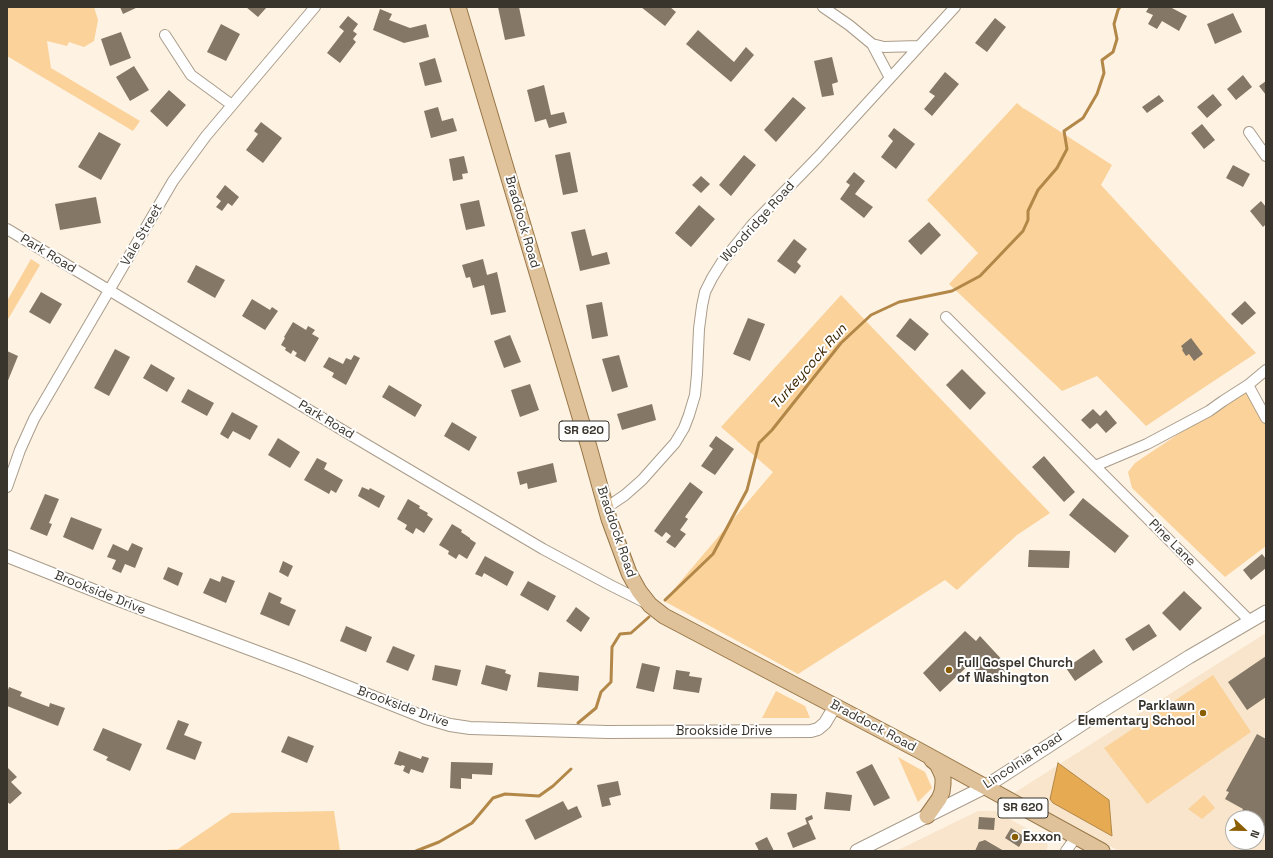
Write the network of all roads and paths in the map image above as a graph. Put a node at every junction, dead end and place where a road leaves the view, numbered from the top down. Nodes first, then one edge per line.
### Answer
1 (315, 7) edge
2 (458, 7) edge
3 (823, 7) edge
4 (955, 7) edge
5 (165, 36) dead end
6 (872, 44) junction
7 (919, 46) junction
8 (890, 78) junction
9 (232, 105) junction
10 (1249, 132) dead end
11 (1266, 156) edge
12 (7, 229) edge
13 (110, 290) junction
14 (946, 317) dead end
15 (1266, 370) edge
16 (1248, 385) junction
17 (1266, 418) edge
18 (1095, 466) junction
19 (7, 487) edge
20 (606, 508) junction
21 (7, 556) edge
22 (650, 605) junction
23 (1266, 612) edge
24 (1250, 621) junction
25 (835, 706) junction
26 (920, 751) junction
27 (985, 787) junction
28 (927, 816) junction
29 (1076, 837) junction
30 (857, 851) edge
31 (1066, 851) edge
32 (1102, 851) edge

1 - 9 street, Vale Street
2 - 20 main road, Braddock Road / SR 620
3 - 6 street
4 - 7 street, Woodridge Road
5 - 9 street
6 - 7 street
6 - 8 street
7 - 8 street, Woodridge Road
8 - 20 street, Woodridge Road
9 - 13 street, Vale Street
10 - 11 street
12 - 13 street, Park Road
13 - 19 street, Vale Street
13 - 22 street, Park Road
14 - 18 street, Pine Lane
15 - 16 street
16 - 17 street
16 - 18 street
18 - 24 street, Pine Lane
20 - 22 main road, Braddock Road / SR 620
21 - 25 street, Brookside Drive
22 - 25 main road, Braddock Road / SR 620
23 - 24 main road, Lincolnia Road
24 - 27 main road, Lincolnia Road
25 - 26 main road, Braddock Road / SR 620
26 - 27 main road, Braddock Road / SR 620
26 - 28 main road
27 - 28 main road, Lincolnia Road
27 - 29 main road, Braddock Road / SR 620
28 - 30 main road, Lincolnia Road
29 - 31 street
29 - 32 main road, Braddock Road / SR 620

